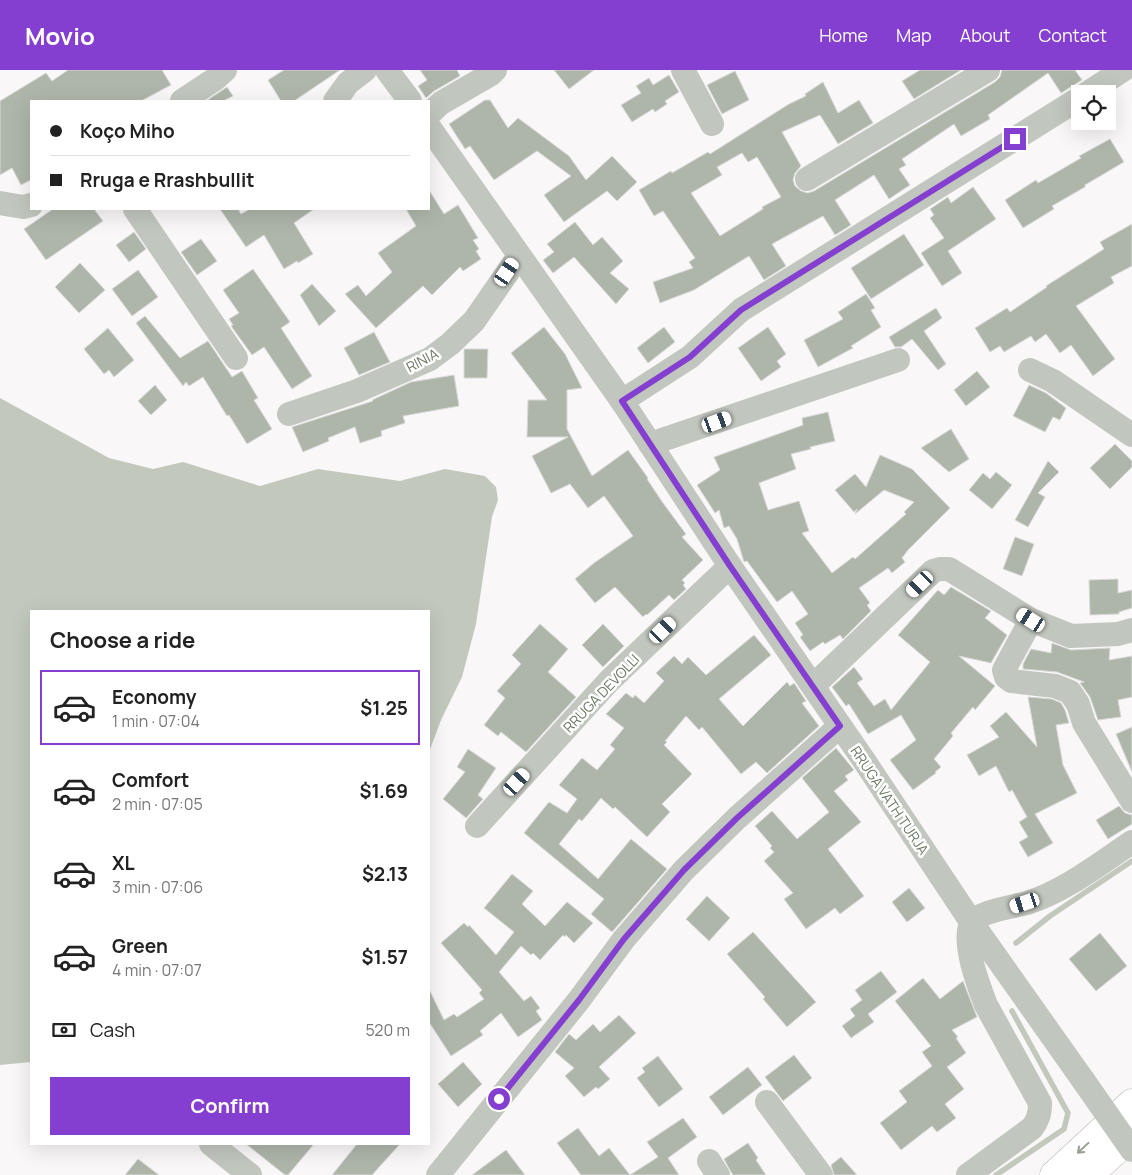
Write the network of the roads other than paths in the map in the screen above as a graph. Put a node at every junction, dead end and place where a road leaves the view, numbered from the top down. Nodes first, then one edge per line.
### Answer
1 (225, 70) edge
2 (365, 70) edge
3 (387, 70) edge
4 (495, 70) edge
5 (683, 70) edge
6 (988, 70) edge
7 (1123, 70) edge
8 (1092, 83) edge
9 (184, 100) edge
10 (336, 100) edge
11 (409, 100) edge
12 (1071, 104) edge
13 (430, 113) edge
14 (712, 124) dead end
15 (432, 139) edge
16 (807, 179) dead end
17 (0, 203) edge
18 (30, 205) edge
19 (136, 210) edge
20 (518, 256) junction
21 (236, 358) dead end
22 (898, 360) dead end
23 (1030, 370) dead end
24 (622, 401) junction
25 (289, 414) dead end
26 (1132, 435) edge
27 (650, 444) junction
28 (730, 566) junction
29 (1031, 620) junction
30 (1132, 630) edge
31 (813, 686) junction
32 (840, 726) junction
33 (1132, 801) edge
34 (477, 826) dead end
35 (1132, 842) edge
36 (972, 923) junction
37 (766, 1102) dead end
38 (1132, 1103) edge
39 (1132, 1136) edge
40 (212, 1145) edge
41 (1132, 1150) edge
42 (250, 1175) edge
43 (438, 1175) edge
44 (821, 1175) edge
45 (968, 1175) edge
46 (1054, 1175) edge
47 (1090, 1175) edge

1 - 9 street
2 - 10 street
3 - 11 street
4 - 13 street
5 - 14 street
6 - 16 street
7 - 8 street
12 - 24 street
15 - 20 street, RRUGA VATH TURJA
17 - 18 street
19 - 21 street
20 - 24 street, RRUGA VATH TURJA
20 - 25 street, RINIA
22 - 27 street
23 - 26 street
24 - 27 street, RRUGA VATH TURJA
27 - 28 street, RRUGA VATH TURJA
28 - 31 street, RRUGA VATH TURJA
28 - 34 street, RRUGA DEVOLLI
29 - 30 street
29 - 31 street
29 - 33 street
31 - 32 street, RRUGA VATH TURJA
32 - 36 street, RRUGA VATH TURJA
32 - 43 street
35 - 36 street
36 - 41 street, RRUGA VATH TURJA, bridge
36 - 45 street
37 - 44 street
38 -> 46 highway
39 - 47 highway
40 - 42 street

